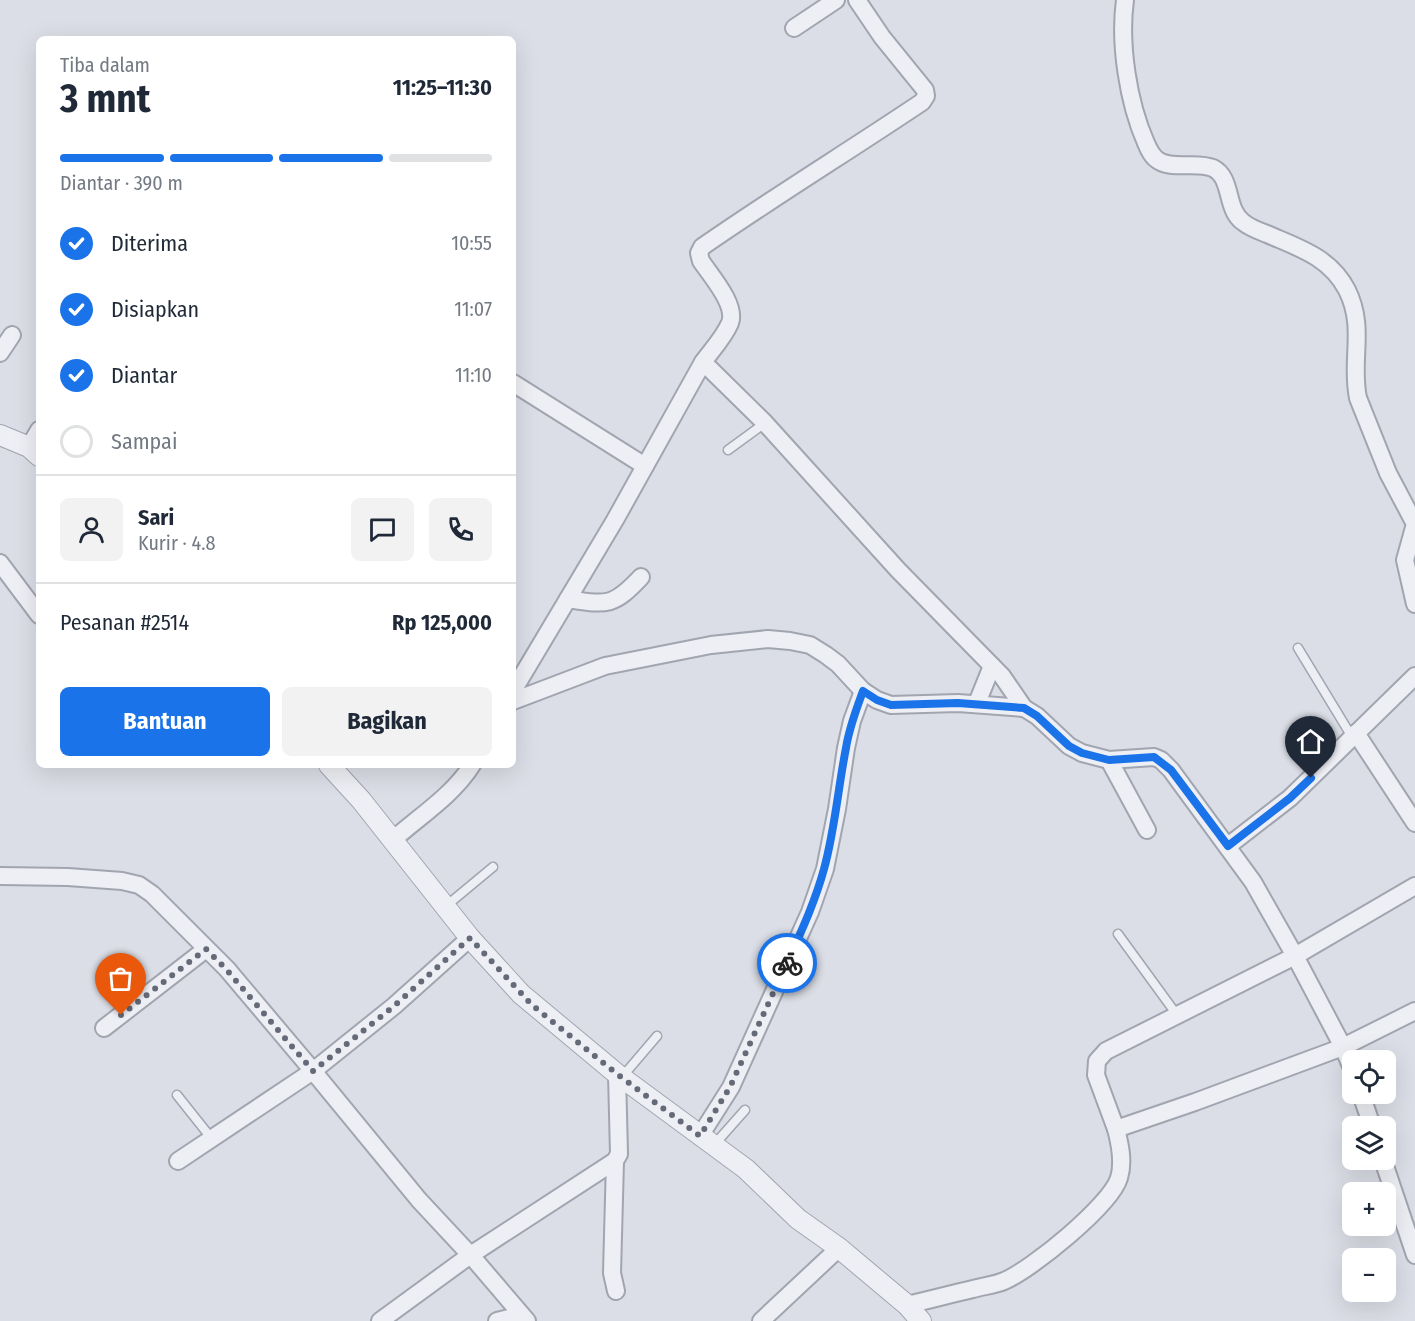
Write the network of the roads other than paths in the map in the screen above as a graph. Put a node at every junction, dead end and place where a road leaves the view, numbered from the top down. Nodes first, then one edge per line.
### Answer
1 (836, 0) edge
2 (857, 0) edge
3 (1125, 0) edge
4 (794, 28) dead end
5 (12, 335) dead end
6 (0, 353) edge
7 (703, 362) junction
8 (516, 385) edge
9 (765, 423) junction
10 (0, 435) edge
11 (36, 444) edge
12 (728, 450) dead end
13 (645, 466) junction
14 (0, 563) edge
15 (641, 577) dead end
16 (568, 599) junction
17 (1415, 604) edge
18 (36, 611) edge
19 (1298, 648) dead end
20 (992, 666) junction
21 (1415, 676) edge
22 (516, 686) edge
23 (863, 691) junction
24 (516, 700) edge
25 (977, 703) junction
26 (1024, 708) junction
27 (1354, 735) junction
28 (1109, 760) junction
29 (332, 768) edge
30 (470, 768) edge
31 (1415, 823) edge
32 (1148, 830) dead end
33 (394, 839) junction
34 (1228, 846) junction
35 (493, 867) dead end
36 (0, 876) edge
37 (1415, 886) edge
38 (446, 907) junction
39 (1118, 934) dead end
40 (470, 938) junction
41 (206, 949) junction
42 (1295, 956) junction
43 (1415, 1011) edge
44 (1177, 1015) junction
45 (104, 1028) dead end
46 (657, 1036) dead end
47 (1343, 1047) junction
48 (1344, 1050) edge
49 (313, 1071) junction
50 (620, 1076) junction
51 (177, 1095) dead end
52 (745, 1110) dead end
53 (1116, 1129) junction
54 (212, 1139) junction
55 (707, 1141) junction
56 (178, 1161) dead end
57 (615, 1161) junction
58 (1386, 1170) edge
59 (839, 1248) junction
60 (469, 1256) junction
61 (1415, 1256) edge
62 (616, 1291) dead end
63 (906, 1305) junction
64 (524, 1318) edge
65 (380, 1321) edge
66 (497, 1321) edge
67 (761, 1321) edge
68 (921, 1321) edge

1 - 4 street
2 - 7 street
3 - 17 street
5 - 6 street
7 - 9 street
7 - 13 street
8 - 13 street
9 - 12 lane
9 - 20 street
10 - 11 street
13 - 16 street
14 - 18 street
15 - 16 street
16 - 22 street
19 - 27 lane
20 - 25 street
20 - 26 street
21 - 27 street
23 - 24 street
23 - 25 street
23 - 55 street
25 - 26 street
26 - 28 street
27 - 31 street
27 - 34 street
28 - 32 street
28 - 34 street
29 - 33 street
30 - 33 street
33 - 38 street
34 - 42 street
35 - 38 lane
36 - 41 street
37 - 42 street
38 - 40 street
39 - 44 lane
40 - 49 street
40 - 50 street
41 - 45 street
41 - 49 street
42 - 44 street
42 - 47 street
43 - 47 street
44 - 53 street
46 - 50 lane
47 - 48 street
47 - 53 street
49 - 54 street
49 - 60 street
50 - 55 street
50 - 57 street
51 - 54 lane
52 - 55 lane
53 - 63 street
54 - 56 street
55 - 59 street
57 - 60 street
57 - 62 street
58 - 61 street
59 - 63 street
59 - 67 street
60 - 64 street
60 - 65 street
63 - 68 street
64 - 66 street

